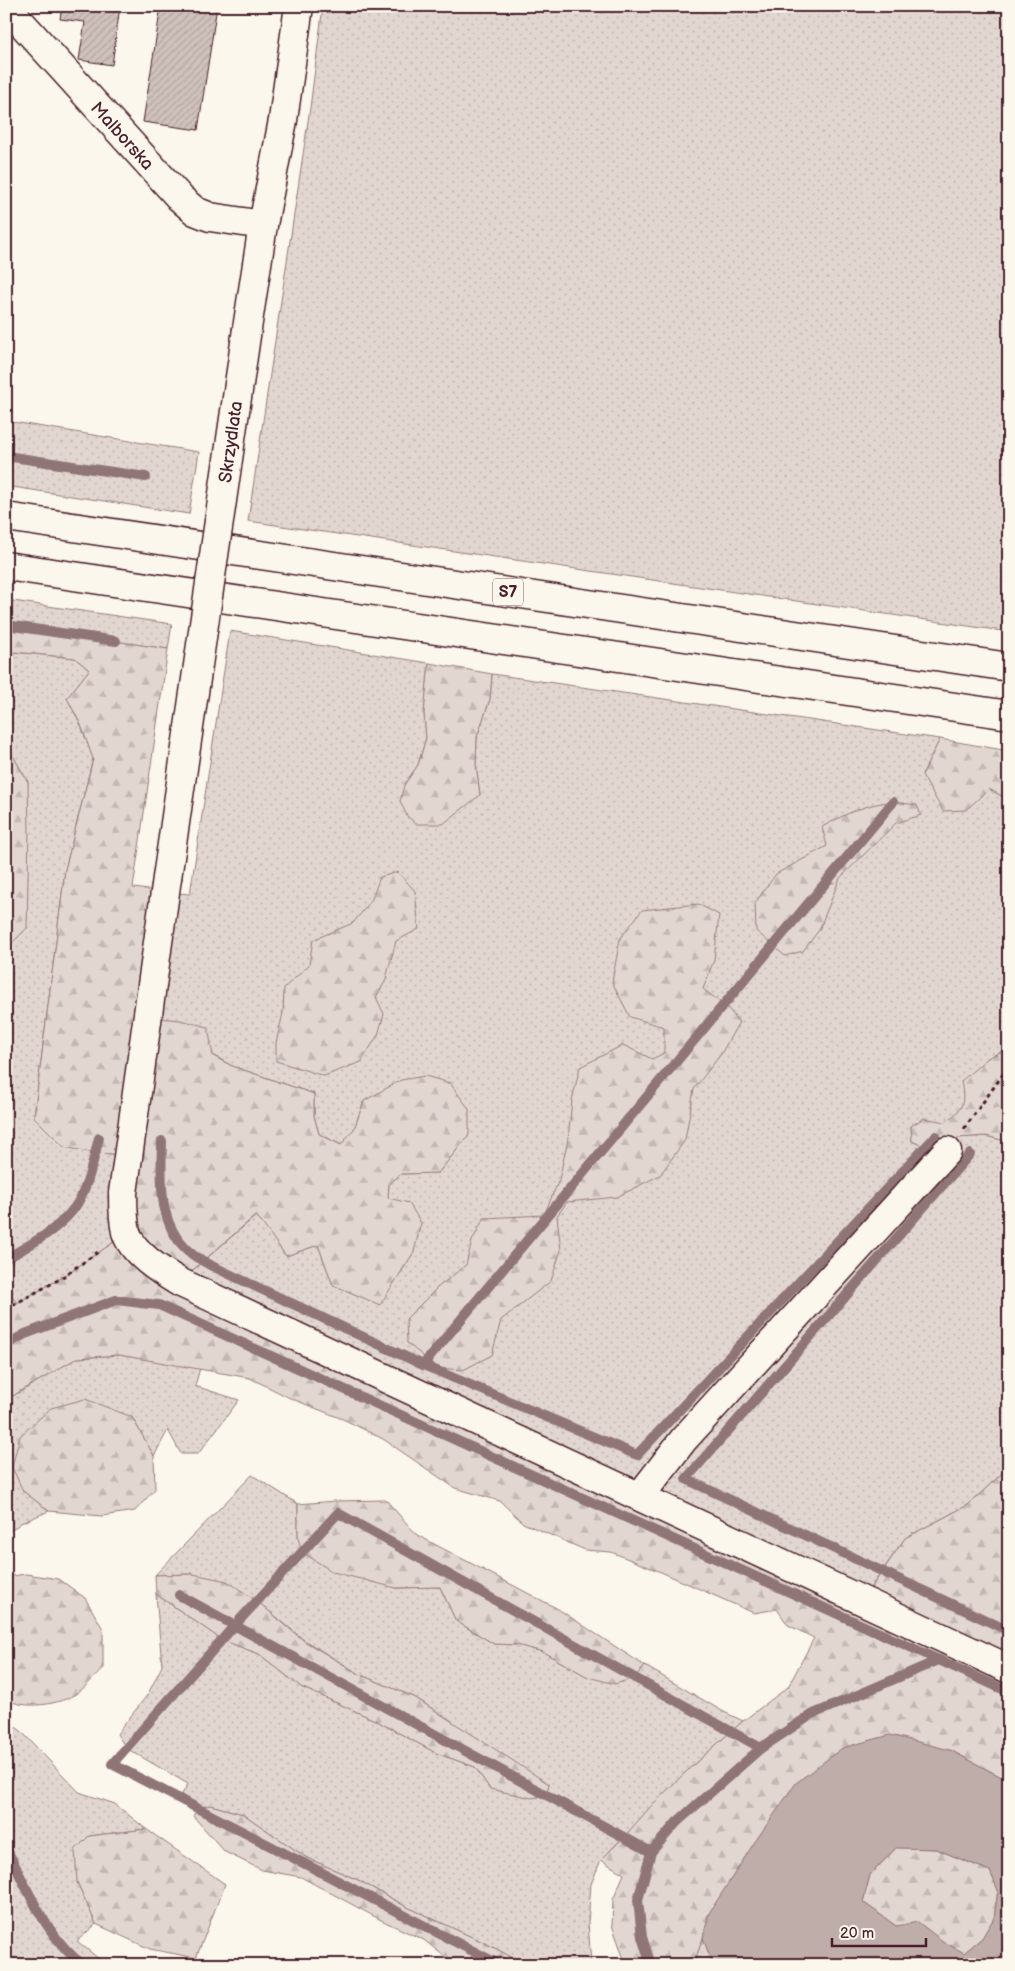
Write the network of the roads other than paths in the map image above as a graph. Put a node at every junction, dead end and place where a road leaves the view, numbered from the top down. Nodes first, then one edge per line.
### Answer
1 (6, 6) edge
2 (299, 6) edge
3 (263, 225) junction
4 (6, 517) edge
5 (6, 566) edge
6 (1009, 667) edge
7 (1009, 715) edge
8 (947, 1150) road end
9 (640, 1496) junction
10 (1009, 1669) edge

1 - 3 main road, Malborska
2 - 3 main road, Skrzydlata
3 - 9 main road, Skrzydlata, bridge
4 - 6 main road, S7
5 - 7 main road
8 - 9 main road
9 - 10 main road

